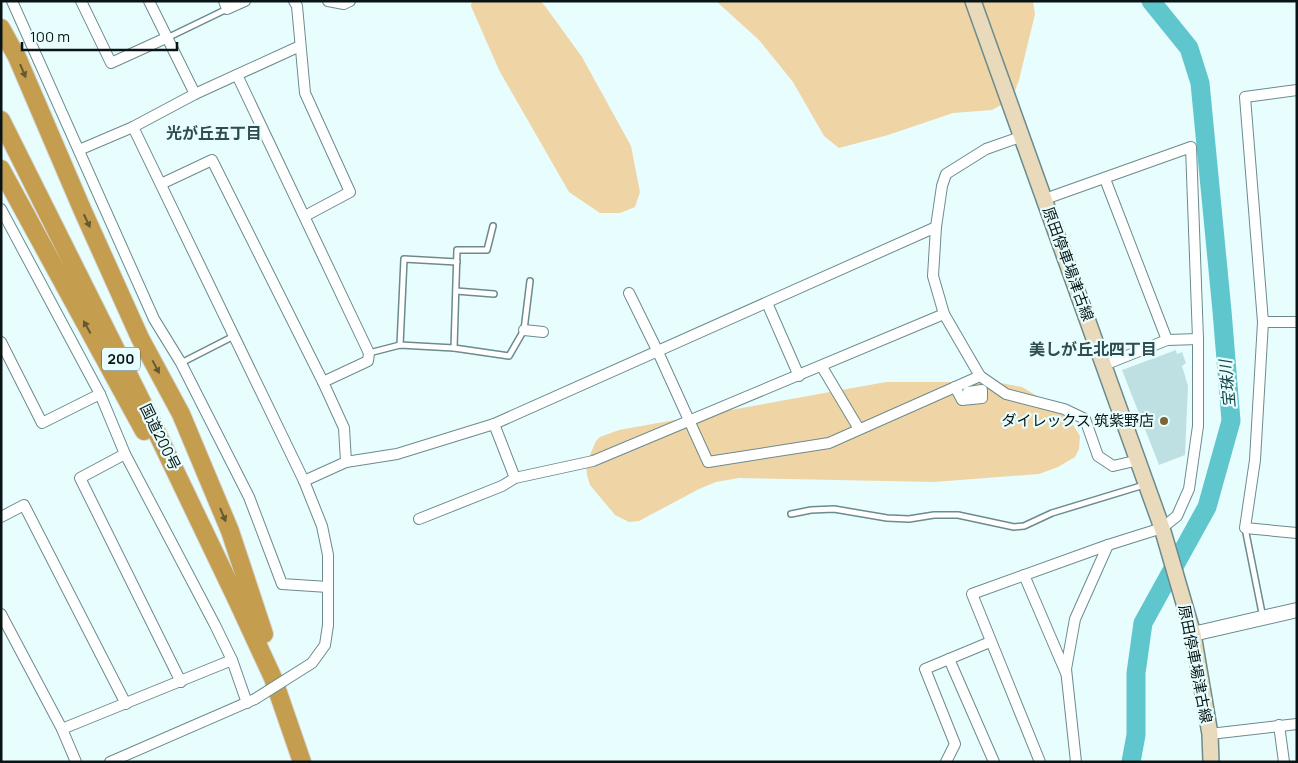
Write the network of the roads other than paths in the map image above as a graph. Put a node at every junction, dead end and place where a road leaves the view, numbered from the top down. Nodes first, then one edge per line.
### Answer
1 (12, 1) edge
2 (81, 1) edge
3 (149, 1) edge
4 (245, 1) edge
5 (328, 1) edge
6 (350, 1) edge
7 (973, 1) edge
8 (299, 3) edge
9 (225, 5) edge
10 (1, 28) edge
11 (166, 38) junction
12 (300, 46) junction
13 (237, 75) junction
14 (1297, 90) edge
15 (195, 94) junction
16 (1, 120) edge
17 (133, 127) junction
18 (1023, 136) junction
19 (78, 150) junction
20 (1, 170) edge
21 (1105, 179) junction
22 (161, 184) junction
23 (1045, 200) junction
24 (1, 209) edge
25 (304, 216) junction
26 (493, 226) dead end
27 (936, 227) junction
28 (456, 262) junction
29 (530, 281) dead end
30 (456, 291) junction
31 (629, 293) dead end
32 (494, 294) dead end
33 (767, 303) junction
34 (944, 314) junction
35 (1264, 322) junction
36 (1297, 322) edge
37 (524, 330) junction
38 (543, 332) dead end
39 (234, 336) junction
40 (1198, 338) junction
41 (1167, 340) junction
42 (1, 342) edge
43 (400, 345) junction
44 (454, 348) junction
45 (658, 352) junction
46 (369, 353) junction
47 (181, 363) junction
48 (1104, 365) junction
49 (822, 367) junction
50 (799, 376) junction
51 (980, 376) junction
52 (323, 382) junction
53 (955, 387) junction
54 (100, 394) junction
55 (968, 400) dead end
56 (688, 420) junction
57 (494, 424) junction
58 (859, 429) junction
59 (124, 454) junction
60 (1138, 460) junction
61 (346, 462) junction
62 (515, 478) junction
63 (304, 481) junction
64 (1147, 484) junction
65 (791, 514) dead end
66 (1, 517) edge
67 (419, 520) dead end
68 (1245, 528) junction
69 (1163, 532) junction
70 (1297, 533) edge
71 (1108, 545) junction
72 (1024, 576) junction
73 (328, 587) junction
74 (237, 600) junction
75 (1297, 610) edge
76 (1, 614) edge
77 (1263, 618) junction
78 (1193, 634) junction
79 (990, 642) junction
80 (949, 659) junction
81 (232, 660) junction
82 (1067, 676) junction
83 (273, 678) junction
84 (181, 682) junction
85 (251, 701) junction
86 (126, 704) junction
87 (1297, 724) edge
88 (1279, 725) junction
89 (62, 729) junction
90 (1210, 734) junction
91 (76, 762) edge
92 (110, 762) edge
93 (302, 762) edge
94 (946, 762) edge
95 (994, 762) edge
96 (1040, 762) edge
97 (1076, 762) edge
98 (1211, 762) edge
99 (1284, 762) edge

1 - 19 street
2 - 11 street
3 - 11 street
4 - 9 street
5 - 6 street
7 - 18 main road, 原田停車場津古線
8 - 12 street
9 - 11 lane
10 -> 83 highway
11 - 15 street
12 - 13 street
12 - 25 street
13 - 15 street
13 - 25 street
14 - 35 street
15 - 17 street
16 - 74 highway, 国道200号 / 200
17 - 19 street
17 - 22 street
18 - 23 main road, 原田停車場津古線
18 - 27 street
19 - 47 street
74 -> 20 highway
21 - 23 street
21 - 40 street
21 - 41 street
22 - 39 street
22 - 52 street
23 - 48 main road, 原田停車場津古線
24 - 54 street
25 - 46 street
26 - 28 lane
27 - 33 street
27 - 34 street
28 - 30 lane
28 - 43 lane
29 - 37 lane
30 - 32 lane
30 - 44 lane
31 - 45 street
33 - 45 street
33 - 50 street
34 - 49 street
34 - 51 street
35 - 36 street
35 - 68 street
37 - 38 street
37 - 44 lane
39 - 47 lane
39 - 63 street
40 - 41 street
40 - 69 street
41 - 48 street
42 - 54 street
43 - 44 lane
43 - 46 lane
45 - 56 street
45 - 57 street
46 - 52 street
47 - 73 street
48 - 60 main road, 原田停車場津古線
49 - 50 street
49 - 58 street
50 - 56 street
51 - 53 street
51 - 60 street
52 - 61 street
53 - 55 street
53 - 58 street
54 - 59 street
56 - 58 street
56 - 62 street
57 - 61 street
57 - 62 street
59 - 81 street
59 - 84 street
60 - 64 main road, 原田停車場津古線
61 - 63 street
62 - 67 street
63 - 73 street
64 - 65 lane
64 - 69 main road, 原田停車場津古線
66 - 86 street
68 - 70 street
68 - 77 lane
69 - 71 street
69 - 78 main road, 原田停車場津古線
71 - 72 street
71 - 82 street
72 - 79 street
72 - 82 street
73 - 85 street, bridge
74 - 83 highway, 国道200号 / 200
75 - 77 street
76 - 89 street
77 - 78 street
78 - 90 main road, 原田停車場津古線
79 - 80 street
79 - 96 street
80 - 94 street
80 - 95 street
81 - 84 street
81 - 85 street
82 - 97 street
83 - 93 highway, 国道200号 / 200
84 - 86 street
85 - 92 street
86 - 89 street
87 - 88 street
88 - 90 street
88 - 99 street
89 - 91 street
90 - 98 main road, 原田停車場津古線

